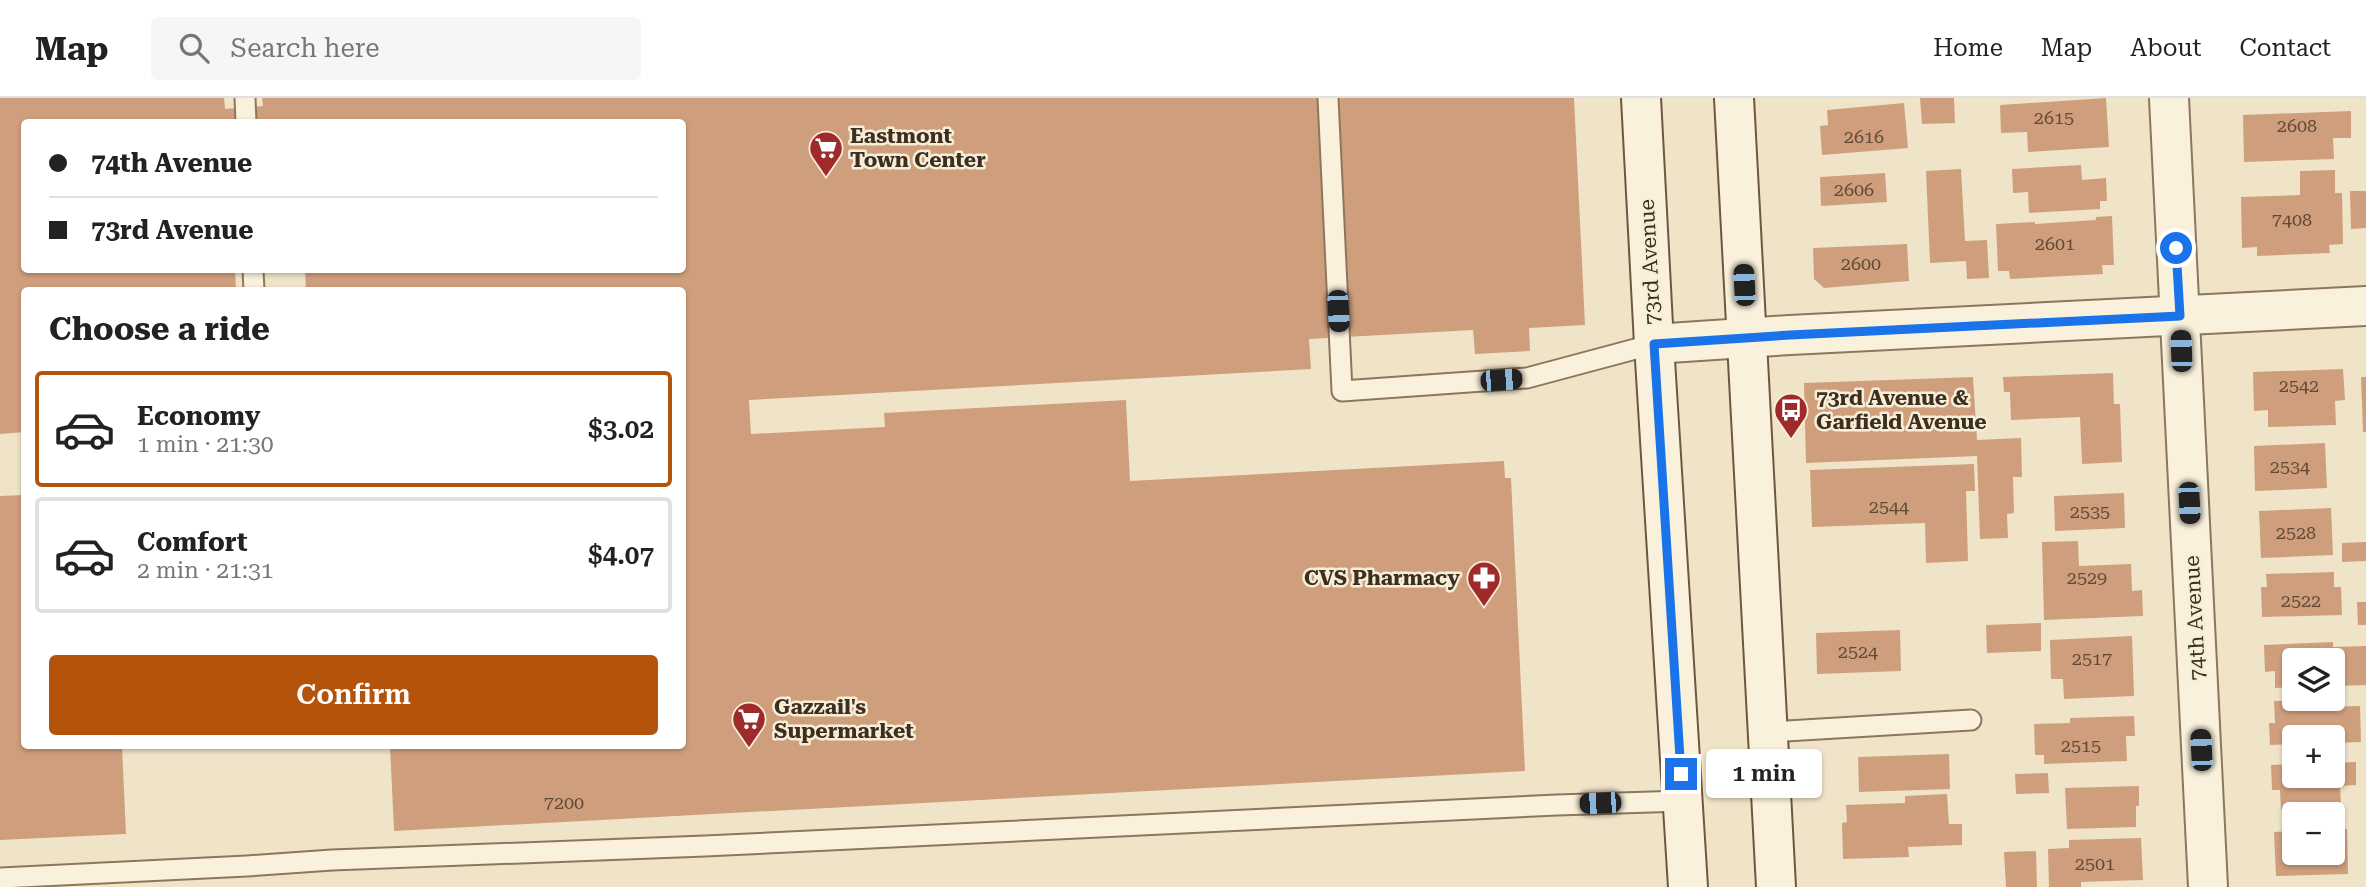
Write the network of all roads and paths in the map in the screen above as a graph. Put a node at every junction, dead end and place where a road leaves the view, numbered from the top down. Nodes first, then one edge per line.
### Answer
1 (245, 98) edge
2 (1328, 98) edge
3 (1641, 98) edge
4 (1734, 98) edge
5 (2169, 98) edge
6 (246, 119) edge
7 (2366, 306) edge
8 (2180, 316) junction
9 (1746, 339) junction
10 (1654, 344) junction
11 (1971, 720) dead end
12 (1768, 732) junction
13 (1683, 801) junction
14 (0, 878) edge
15 (1688, 887) edge
16 (1776, 887) edge
17 (2208, 887) edge

1 - 6 lane
2 - 10 lane
3 - 10 main road, 73rd Avenue
4 - 9 main road
5 - 8 main road, 74th Avenue
7 - 8 main road
8 - 9 main road
8 - 17 main road, 74th Avenue
9 - 10 main road
9 - 12 main road
10 - 13 main road, 73rd Avenue
11 - 12 lane
12 - 16 main road
13 - 14 lane
13 - 15 main road, 73rd Avenue

